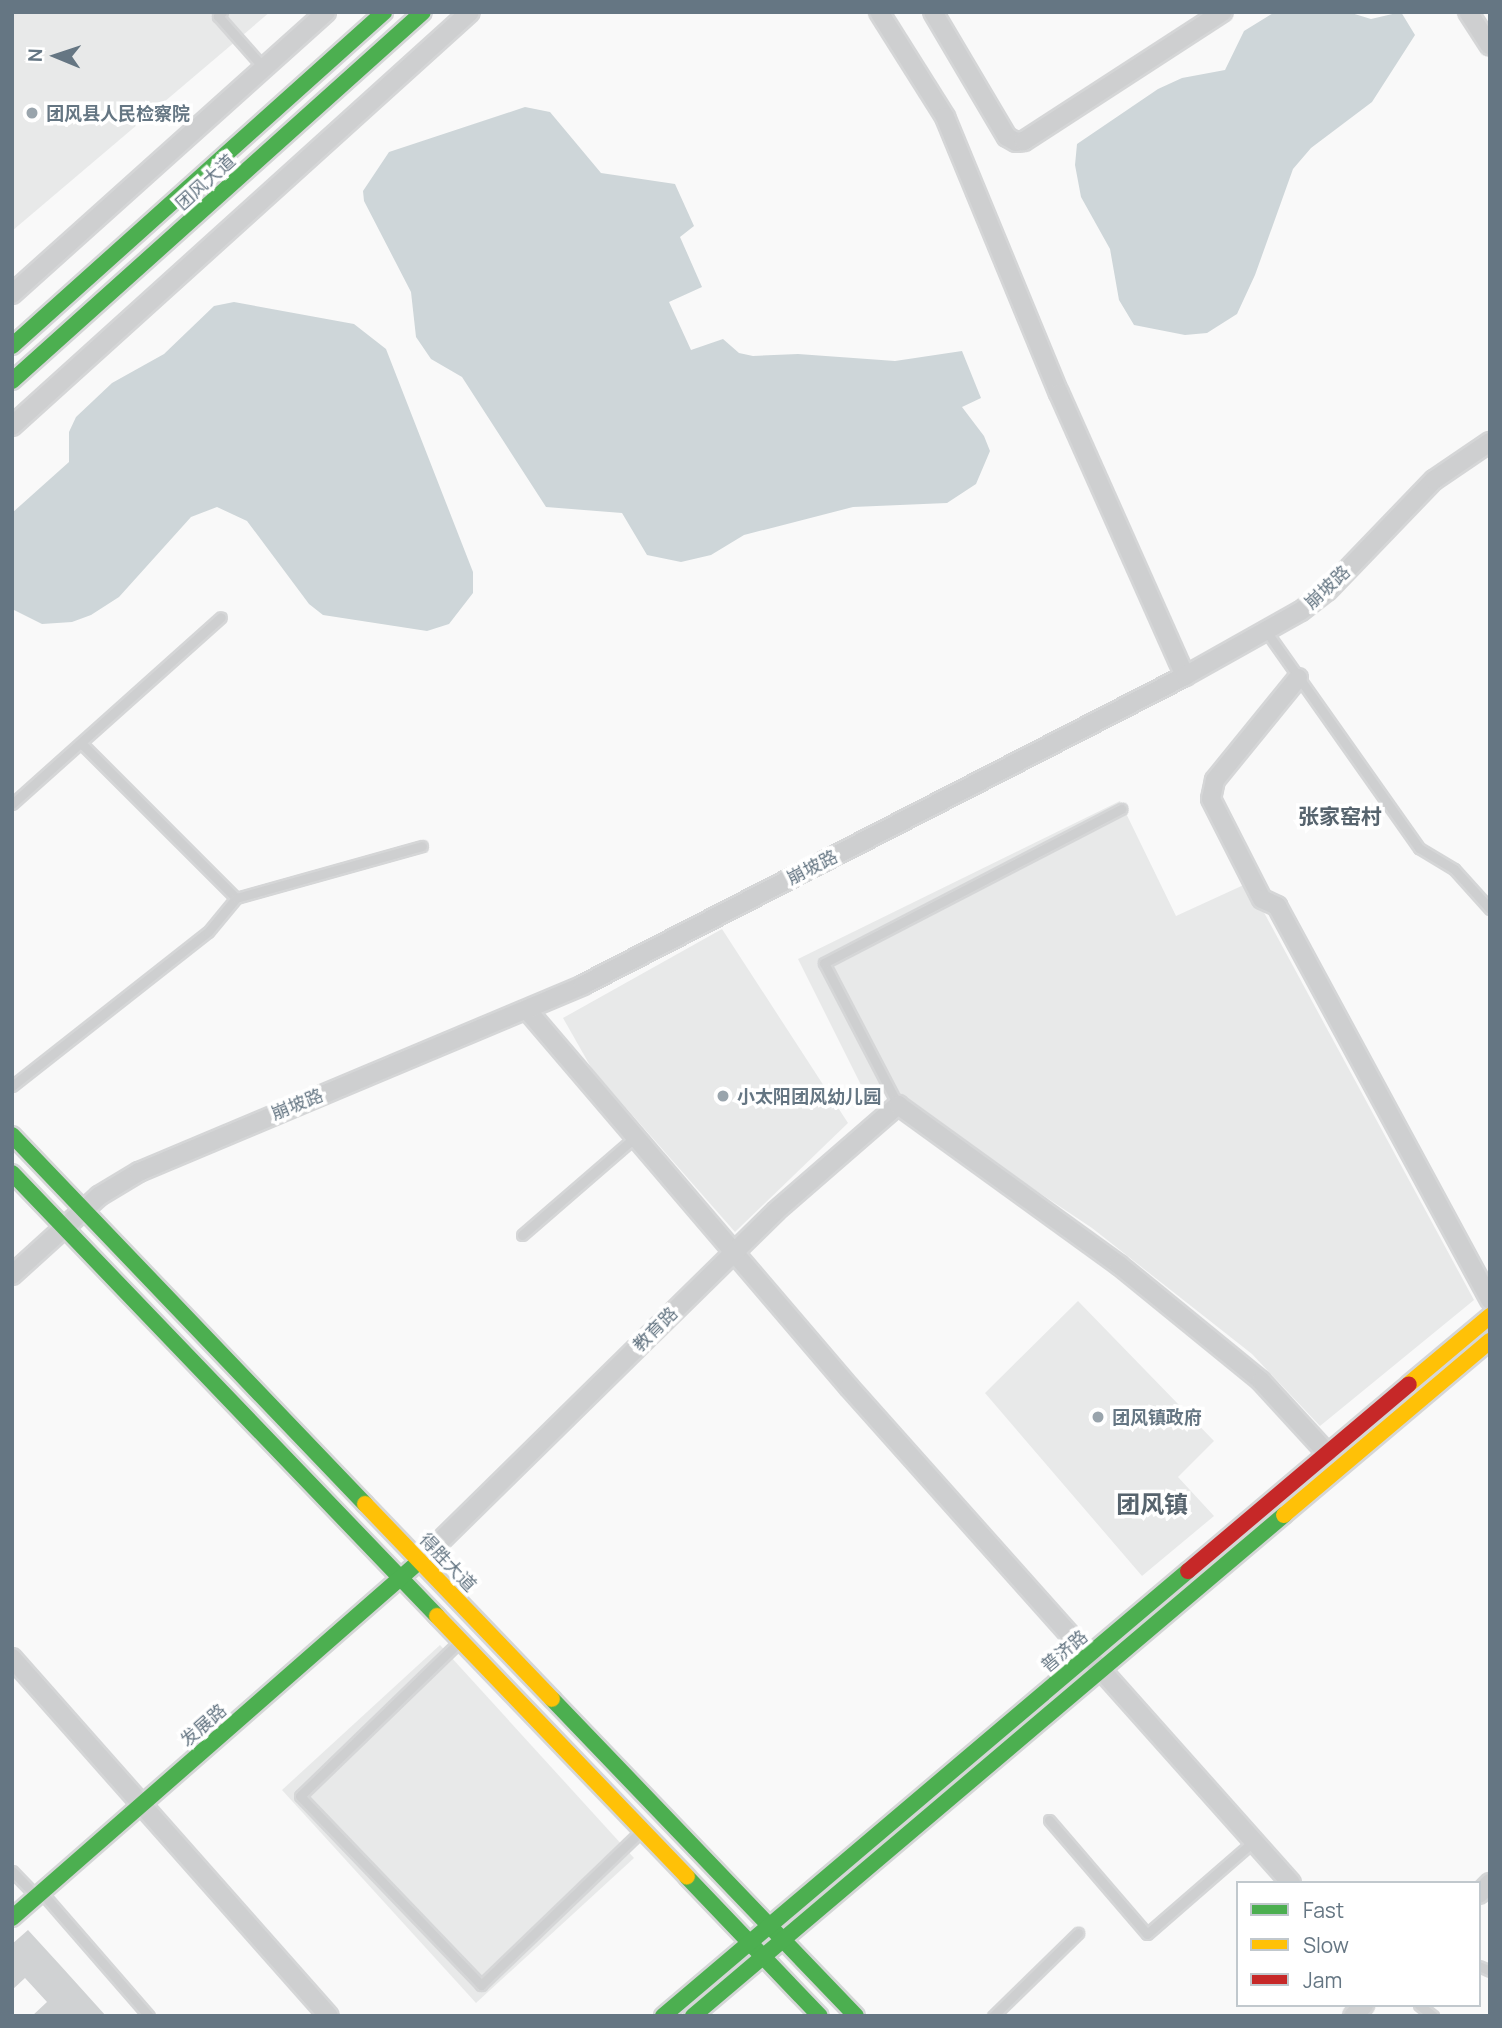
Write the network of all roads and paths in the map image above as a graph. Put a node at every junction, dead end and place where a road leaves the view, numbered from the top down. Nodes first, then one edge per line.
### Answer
1 (222, 12) edge
2 (326, 12) edge
3 (384, 12) edge
4 (423, 12) edge
5 (470, 12) edge
6 (878, 12) edge
7 (933, 12) edge
8 (1223, 12) edge
9 (1468, 12) edge
10 (1490, 46) edge
11 (264, 68) junction
12 (12, 294) edge
13 (12, 346) edge
14 (12, 381) edge
15 (12, 426) edge
16 (1490, 442) edge
17 (221, 617) dead end
18 (1266, 631) junction
19 (1185, 677) junction
20 (1298, 678) junction
21 (81, 743) junction
22 (12, 804) edge
23 (1121, 809) dead end
24 (422, 846) dead end
25 (236, 898) junction
26 (1490, 909) edge
27 (527, 1010) junction
28 (12, 1086) edge
29 (898, 1105) junction
30 (12, 1135) edge
31 (635, 1137) junction
32 (12, 1173) edge
33 (84, 1210) junction
34 (64, 1227) junction
35 (522, 1235) dead end
36 (734, 1252) junction
37 (12, 1275) edge
38 (1490, 1300) edge
39 (1490, 1316) edge
40 (1490, 1341) edge
41 (1327, 1453) junction
42 (420, 1561) junction
43 (400, 1578) junction
44 (461, 1641) junction
45 (1088, 1656) junction
46 (12, 1658) edge
47 (1101, 1670) junction
48 (142, 1804) junction
49 (1049, 1820) dead end
50 (642, 1830) junction
51 (1255, 1841) junction
52 (12, 1871) edge
53 (1289, 1881) edge
54 (39, 1894) junction
55 (12, 1918) edge
56 (770, 1925) junction
57 (1078, 1933) dead end
58 (783, 1940) junction
59 (750, 1942) junction
60 (763, 1956) junction
61 (143, 2014) edge
62 (329, 2016) edge
63 (663, 2016) edge
64 (693, 2016) edge
65 (820, 2016) edge
66 (856, 2016) edge
67 (993, 2016) edge

1 - 11 lane
2 - 11 street
3 - 13 main road, 团风大道
4 - 14 main road, 团风大道
5 - 15 street
6 - 19 street
7 - 8 street
9 - 10 street
11 - 12 street
16 - 18 street, 崩坡路
17 - 21 lane
18 - 19 street, 崩坡路
18 - 20 lane
19 - 27 street, 崩坡路
20 - 26 lane
20 - 38 street
21 - 22 lane
21 - 25 lane
23 - 29 lane
24 - 25 lane
25 - 28 lane
27 - 31 street
27 - 33 street, 崩坡路
29 - 36 street, 教育路
29 - 41 street
30 - 33 main road, 得胜大道
31 - 35 lane
31 - 36 street
32 - 34 main road
33 - 34 street, 崩坡路
33 - 42 main road, 得胜大道
34 - 37 street, 崩坡路
34 - 43 main road
36 - 42 street, 教育路
36 - 45 street
39 - 41 main road, 普济路
40 - 47 main road
41 - 45 main road, 普济路
42 - 43 main road, 发展路
42 - 56 main road, 得胜大道
43 - 44 main road
43 - 48 main road, 发展路
44 - 50 main road
44 - 50 lane
45 - 47 street
45 - 56 main road, 普济路
46 - 48 street
47 - 51 street
47 - 58 main road
48 - 54 main road, 发展路
48 - 62 street
49 - 51 lane
50 - 59 main road
51 - 53 street
52 - 54 lane
54 - 55 main road, 发展路
54 - 61 lane
56 - 58 main road, 得胜大道
56 - 59 main road, 普济路
57 - 67 lane
58 - 60 main road
58 - 66 main road, 得胜大道
59 - 60 main road
59 - 63 main road, 普济路
60 - 64 main road
60 - 65 main road

